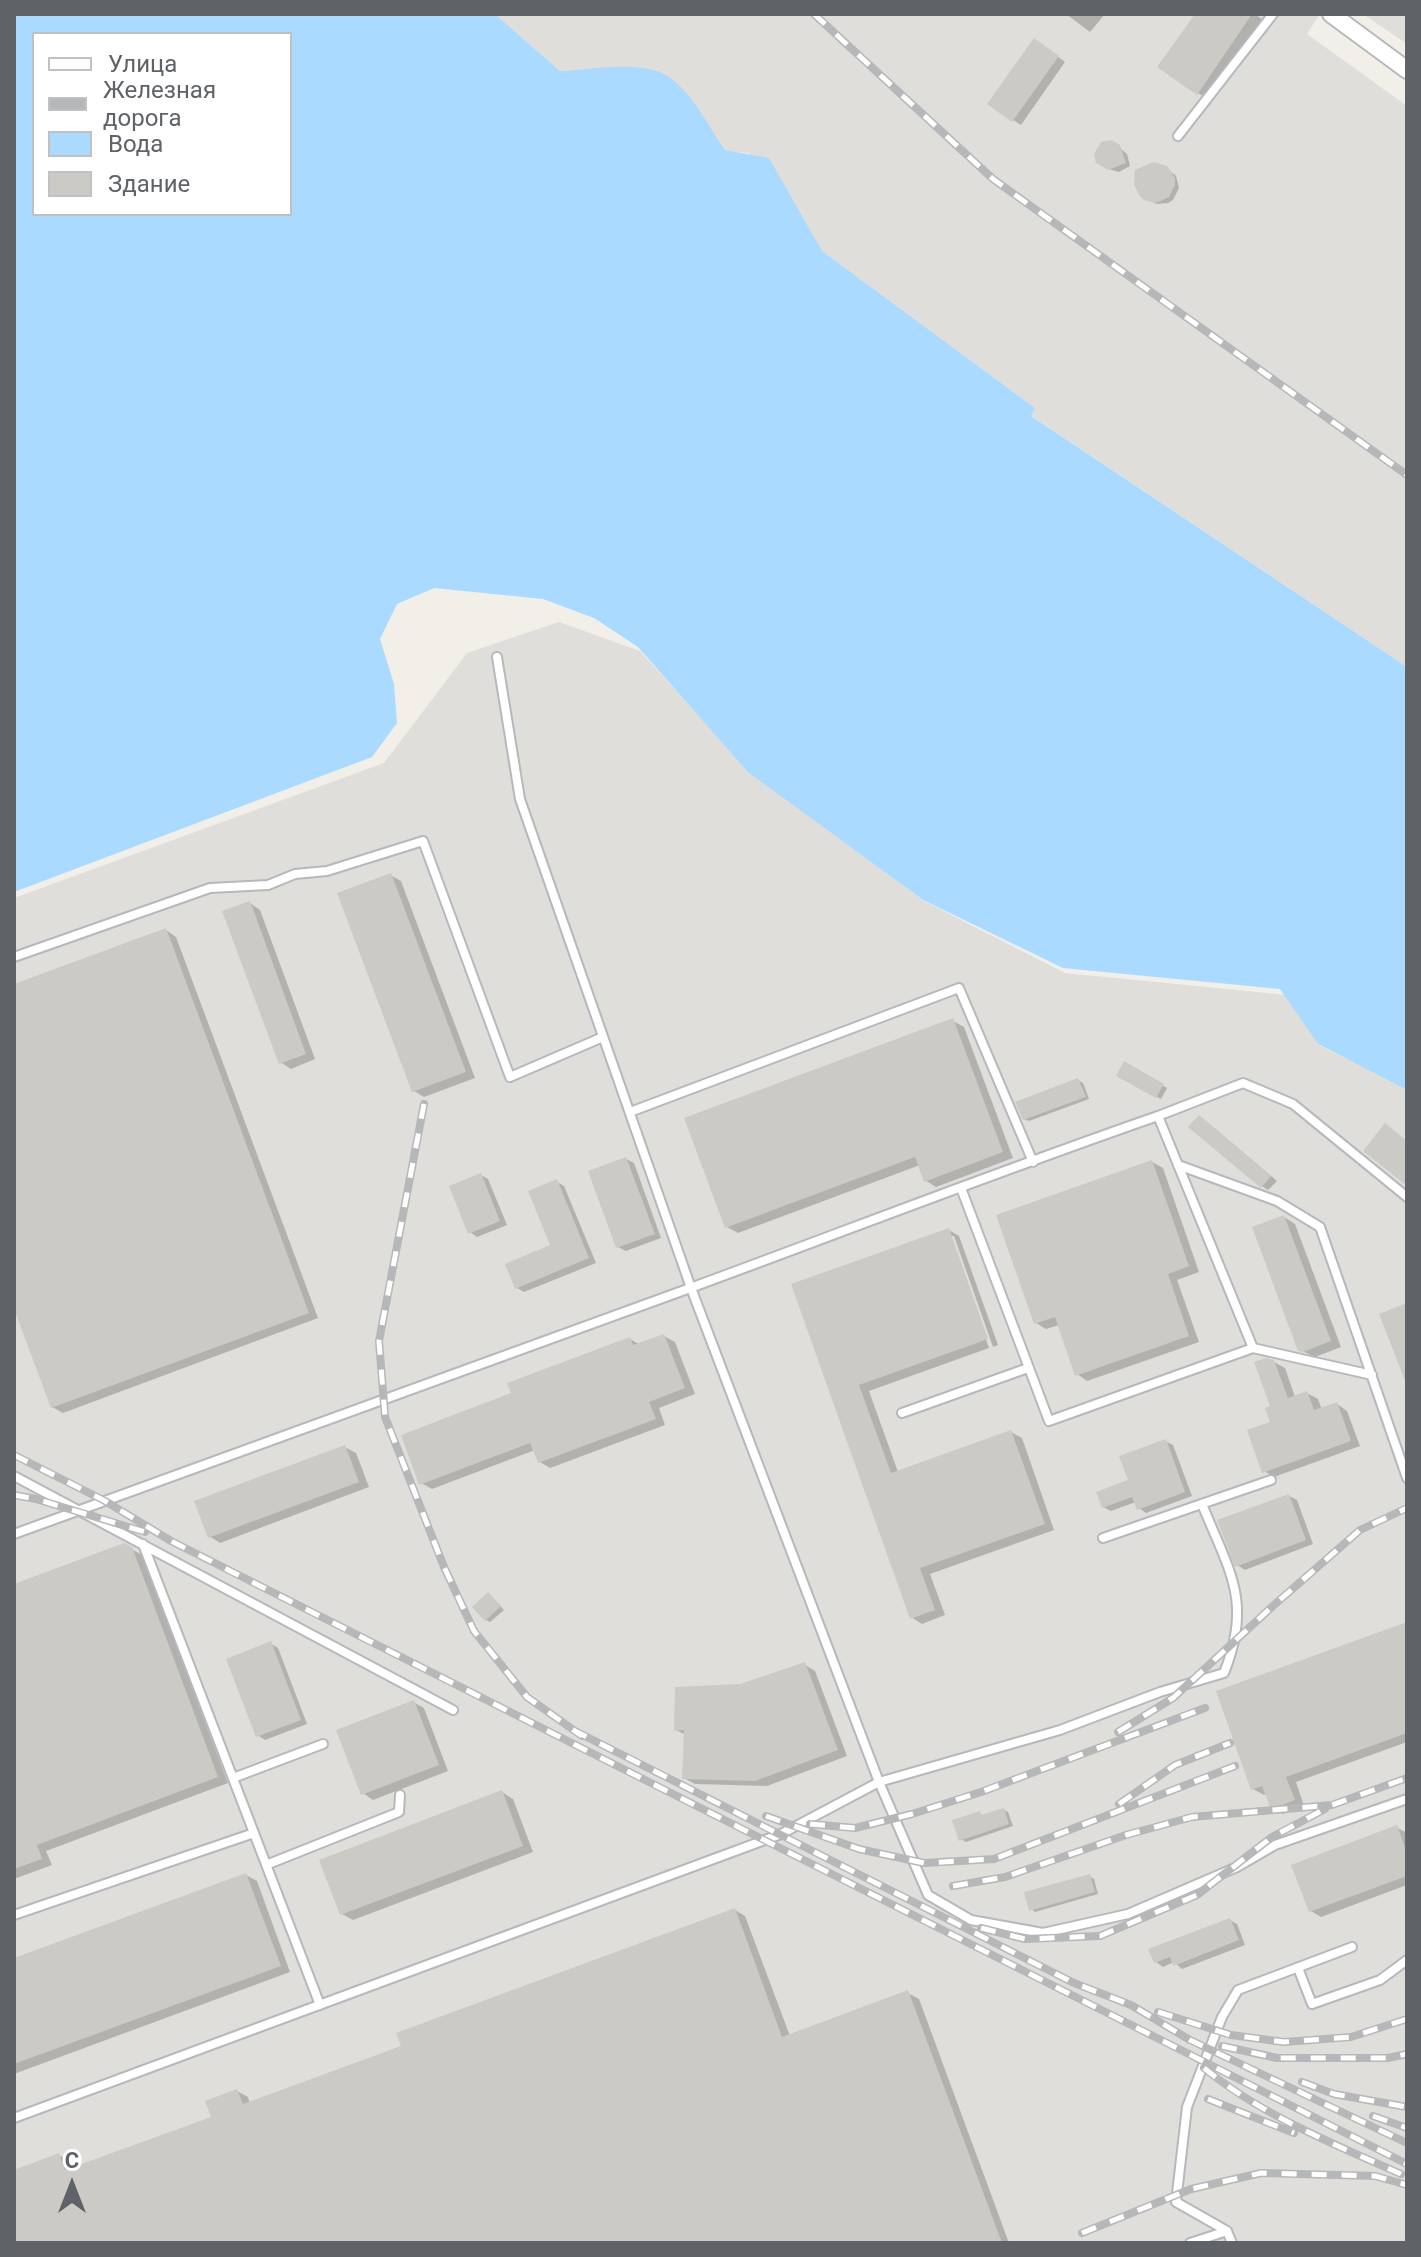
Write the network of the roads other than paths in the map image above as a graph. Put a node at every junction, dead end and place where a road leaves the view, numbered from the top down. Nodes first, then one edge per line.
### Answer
1 (1273, 14) edge
2 (1331, 14) edge
3 (1407, 70) edge
4 (1178, 136) dead end
5 (497, 657) dead end
6 (14, 957) edge
7 (603, 1037) junction
8 (630, 1112) junction
9 (1158, 1116) junction
10 (1033, 1162) junction
11 (1178, 1165) junction
12 (961, 1188) junction
13 (1407, 1197) edge
14 (691, 1288) junction
15 (1253, 1348) junction
16 (1028, 1368) junction
17 (1372, 1375) junction
18 (902, 1413) dead end
19 (14, 1476) edge
20 (1407, 1478) edge
21 (1271, 1480) dead end
22 (1202, 1504) junction
23 (80, 1511) junction
24 (14, 1534) edge
25 (1103, 1538) dead end
26 (143, 1544) junction
27 (453, 1710) dead end
28 (323, 1744) dead end
29 (233, 1778) junction
30 (879, 1782) junction
31 (400, 1795) dead end
32 (1407, 1799) edge
33 (254, 1833) junction
34 (266, 1865) junction
35 (14, 1915) edge
36 (1352, 1947) dead end
37 (1407, 1960) edge
38 (1298, 1968) junction
39 (320, 2005) junction
40 (14, 2118) edge
41 (1227, 2231) junction
42 (1190, 2243) edge
43 (1232, 2243) edge

1 - 4 lane
2 - 3 street
5 - 7 lane
6 - 7 lane
7 - 8 lane
8 - 10 lane
8 - 14 lane
9 - 10 lane
9 - 11 lane
9 - 13 lane
10 - 12 lane
11 - 15 lane
11 - 17 lane
12 - 14 lane
12 - 16 lane
14 - 23 lane
14 - 30 lane
15 - 16 lane
15 - 17 lane
16 - 18 lane
17 - 20 lane
19 - 23 lane
21 - 22 lane
22 - 25 lane
22 - 30 lane
23 - 24 lane
23 - 26 lane
26 - 27 lane
26 - 29 lane
28 - 29 lane
29 - 33 lane
30 - 32 lane
30 - 39 lane
31 - 34 lane
33 - 34 lane
33 - 35 lane
34 - 39 lane
36 - 38 lane
37 - 38 lane
38 - 41 lane
39 - 40 lane
41 - 42 lane
41 - 43 lane

